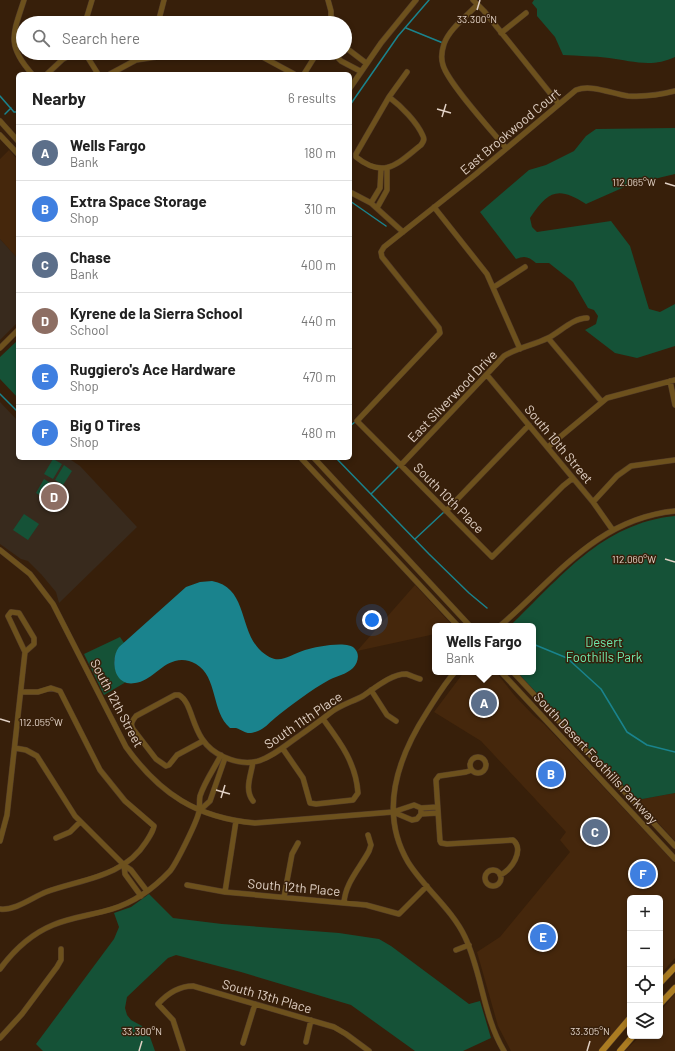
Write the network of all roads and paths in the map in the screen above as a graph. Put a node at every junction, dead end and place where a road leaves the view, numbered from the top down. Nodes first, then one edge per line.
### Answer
1 (24, 0) edge
2 (92, 0) edge
3 (164, 0) edge
4 (328, 0) edge
5 (416, 0) edge
6 (472, 0) edge
7 (477, 5) junction
8 (526, 13) dead end
9 (20, 16) edge
10 (87, 16) edge
11 (160, 16) edge
12 (331, 16) edge
13 (16, 31) edge
14 (501, 33) junction
15 (16, 52) edge
16 (354, 55) joint
17 (352, 58) edge
18 (20, 60) edge
19 (63, 60) edge
20 (89, 60) edge
21 (136, 60) edge
22 (268, 60) edge
23 (313, 60) edge
24 (343, 60) edge
25 (351, 60) edge
26 (366, 63) junction
27 (348, 64) junction
28 (30, 72) edge
29 (49, 72) edge
30 (97, 72) edge
31 (114, 72) edge
32 (290, 72) edge
33 (305, 72) edge
34 (360, 72) junction
35 (406, 72) dead end
36 (352, 85) edge
37 (675, 91) edge
38 (389, 97) junction
39 (558, 103) junction
40 (0, 122) edge
41 (0, 134) edge
42 (16, 139) edge
43 (506, 148) junction
44 (16, 152) edge
45 (381, 169) junction
46 (387, 169) junction
47 (352, 193) edge
48 (371, 203) junction
49 (434, 207) junction
50 (377, 208) junction
51 (403, 232) junction
52 (525, 267) dead end
53 (494, 286) junction
54 (587, 318) dead end
55 (16, 332) edge
56 (548, 338) junction
57 (0, 348) edge
58 (520, 349) junction
59 (487, 375) junction
60 (673, 380) edge
61 (602, 402) junction
62 (675, 405) edge
63 (357, 420) joint
64 (529, 424) junction
65 (548, 447) junction
66 (303, 460) edge
67 (316, 460) edge
68 (675, 460) edge
69 (401, 465) junction
70 (573, 478) junction
71 (593, 502) junction
72 (446, 511) junction
73 (675, 511) edge
74 (612, 529) junction
75 (0, 550) edge
76 (455, 623) edge
77 (467, 623) edge
78 (503, 623) edge
79 (25, 652) junction
80 (453, 675) edge
81 (504, 675) edge
82 (516, 675) edge
83 (420, 679) dead end
84 (371, 690) junction
85 (20, 692) junction
86 (324, 719) junction
87 (396, 721) dead end
88 (203, 741) junction
89 (15, 748) junction
90 (283, 749) junction
91 (223, 756) junction
92 (254, 762) junction
93 (472, 770) dead end
94 (203, 788) junction
95 (213, 792) junction
96 (252, 801) dead end
97 (437, 807) junction
98 (420, 808) junction
99 (199, 811) junction
100 (393, 812) junction
101 (438, 813) junction
102 (421, 814) junction
103 (236, 821) junction
104 (80, 822) junction
105 (368, 835) dead end
106 (56, 838) dead end
107 (0, 841) edge
108 (298, 843) dead end
109 (675, 846) edge
110 (675, 859) edge
111 (124, 865) junction
112 (500, 875) dead end
113 (136, 876) junction
114 (130, 880) junction
115 (187, 885) dead end
116 (427, 886) junction
117 (147, 891) junction
118 (225, 892) junction
119 (141, 896) junction
120 (284, 897) junction
121 (344, 903) junction
122 (2, 909) edge
123 (469, 945) junction
124 (61, 949) dead end
125 (456, 950) dead end
126 (675, 967) edge
127 (0, 969) edge
128 (663, 981) edge
129 (675, 988) edge
130 (661, 1003) edge
131 (255, 1004) junction
132 (311, 1020) junction
133 (627, 1022) edge
134 (0, 1038) edge
135 (630, 1039) edge
136 (306, 1042) dead end
137 (243, 1043) dead end
138 (183, 1051) edge
139 (369, 1051) edge
140 (504, 1051) edge
141 (602, 1051) edge
142 (620, 1051) edge

1 - 9 street
2 - 10 street
3 - 11 street
4 - 12 street
5 - 26 street
6 - 7 street
7 - 14 street
7 - 43 street
8 - 14 street
13 - 15 street
14 - 39 street
16 - 17 street
16 - 26 street
18 - 28 street
19 - 29 street
20 - 30 street
21 - 31 street
22 - 32 street
23 - 33 street
24 - 27 street
25 - 27 street
26 - 34 street
27 - 34 street
34 - 36 street
35 - 38 street
37 - 39 street, East Brookwood Court
38 - 45 street
38 - 46 street
39 - 43 street, East Brookwood Court
40 - 42 street
41 - 44 street
43 - 49 street, East Brookwood Court
45 - 46 street
45 - 48 street
46 - 50 street
47 - 48 street
48 - 50 street
49 - 51 street, East Brookwood Court
49 - 53 street
50 - 51 street
51 - 63 street, East Brookwood Court
52 - 53 street
53 - 58 street
54 - 56 street, East Silverwood Drive
55 - 57 street
56 - 58 street, East Silverwood Drive
56 - 61 street
58 - 59 street, East Silverwood Drive
59 - 64 street, South 10th Street
59 - 69 street, East Silverwood Drive
60 - 61 street
60 - 62 street
61 - 65 street
63 - 69 street, South 10th Place
64 - 65 street, South 10th Street
64 - 72 street
65 - 70 street, South 10th Street
66 - 76 street
67 - 77 street
68 - 71 street
69 - 72 street, South 10th Place
70 - 71 street, South 10th Street
70 - 72 street, South 10th Place
71 - 74 street, South 10th Street
73 - 74 street
74 - 78 street
75 - 99 street, South 12th Street
79 - 79 street
79 - 85 street
80 - 100 street
81 - 110 street, South Desert Foothills Parkway
82 - 109 street, South Desert Foothills Parkway
83 - 84 street, South 11th Place
84 - 86 street, South 11th Place
84 - 87 street
85 - 89 street
85 - 111 street
86 - 90 street, South 11th Place
86 - 90 street
88 - 88 street, South 11th Place
88 - 91 street, South 11th Place
89 - 104 street
89 - 107 street
90 - 92 street, South 11th Place
91 - 92 street, South 11th Place
91 - 94 street
91 - 95 street
92 - 96 street
93 - 97 street
94 - 95 street
94 - 99 street
95 - 99 street
97 - 98 street, South 12th Street
97 - 101 street
98 - 100 street, South 12th Street
98 - 102 street
99 - 103 street, South 12th Street
99 - 117 street
100 - 102 street, South 12th Street
100 - 103 street, South 12th Street
100 - 116 street
101 - 102 street, South 12th Street
101 - 112 street
103 - 118 street
104 - 106 street
104 - 111 street
105 - 121 street
108 - 120 street
111 - 113 street
111 - 114 street
111 - 122 street
113 - 114 street
113 - 117 street
114 - 119 street
115 - 118 street, South 12th Place
116 - 121 street, South 12th Place
116 - 123 street
117 - 119 street
118 - 120 street, South 12th Place
119 - 127 street
120 - 121 street, South 12th Place
123 - 125 street
123 - 140 street
124 - 134 street
126 - 128 main road
129 - 130 main road
131 - 132 street, South 13th Place
131 - 137 street
131 - 138 street, South 13th Place
132 - 136 street
132 - 139 street, South 13th Place
133 - 141 main road
135 - 142 main road

